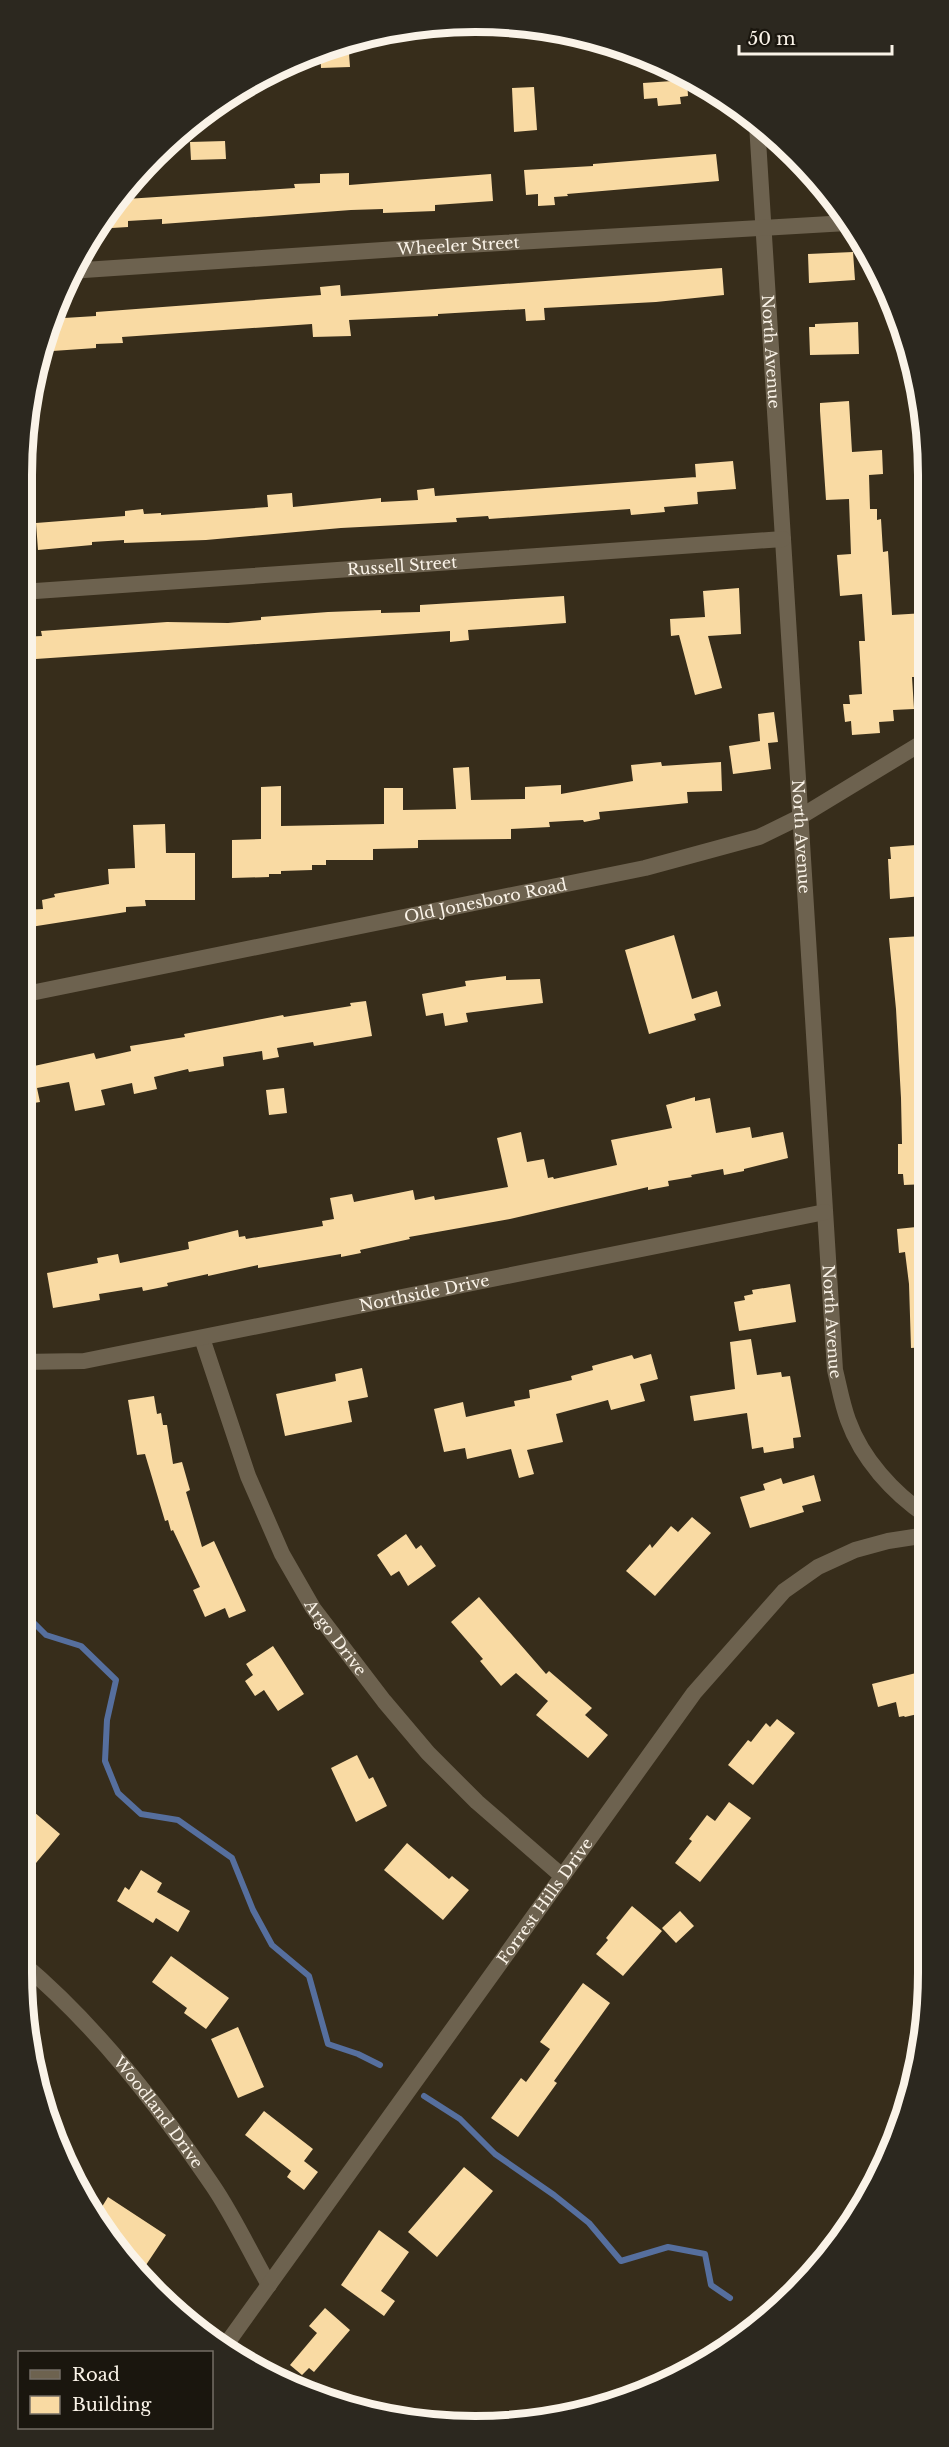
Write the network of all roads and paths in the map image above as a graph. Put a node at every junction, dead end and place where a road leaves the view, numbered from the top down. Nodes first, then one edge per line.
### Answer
1 (758, 134) edge
2 (840, 223) edge
3 (764, 227) junction
4 (81, 271) edge
5 (783, 539) junction
6 (32, 591) edge
7 (918, 745) edge
8 (800, 818) junction
9 (32, 993) edge
10 (825, 1212) junction
11 (202, 1338) junction
12 (32, 1362) edge
13 (918, 1510) edge
14 (918, 1536) edge
15 (562, 1876) junction
16 (32, 1971) edge
17 (269, 2285) junction
18 (228, 2341) edge

1 - 3 street, North Avenue
2 - 3 street, Wheeler Street
3 - 4 street, Wheeler Street
3 - 5 street, North Avenue
5 - 6 street, Russell Street
5 - 8 street, North Avenue
7 - 8 street, Old Jonesboro Road
8 - 9 street, Old Jonesboro Road
8 - 10 street, North Avenue
10 - 11 street, Northside Drive
10 - 13 street, North Avenue
11 - 12 street, Northside Drive
11 - 15 street, Argo Drive
14 - 15 street, Forrest Hills Drive
15 - 17 street, Forrest Hills Drive
16 - 17 street, Woodland Drive
17 - 18 street, Forrest Hills Drive

